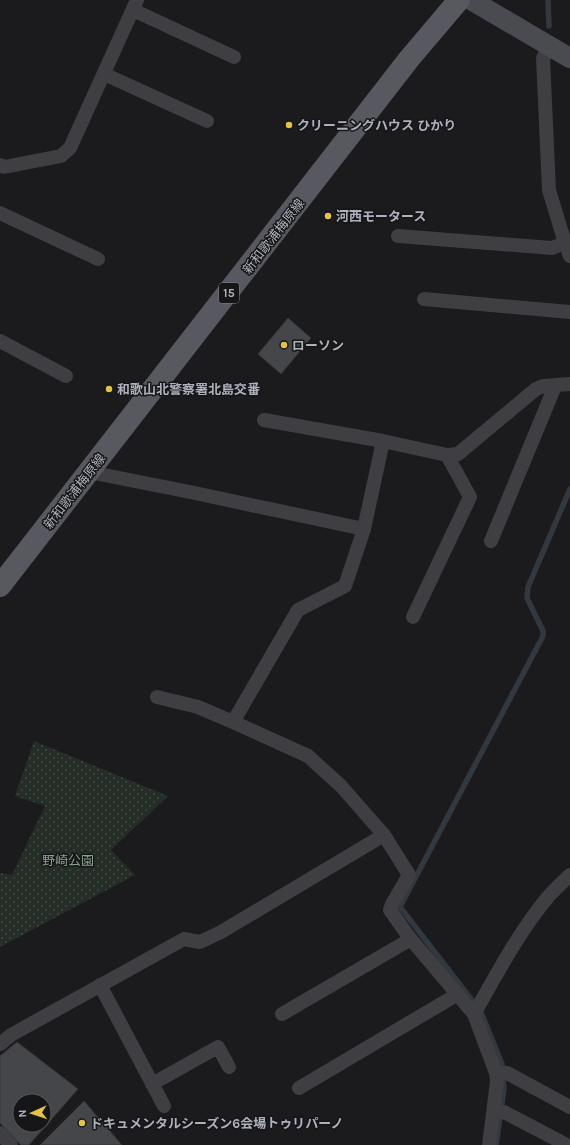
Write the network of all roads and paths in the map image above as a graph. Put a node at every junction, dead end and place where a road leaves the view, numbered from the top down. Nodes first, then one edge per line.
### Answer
1 (459, 0) edge
2 (471, 0) edge
3 (135, 5) edge
4 (550, 46) junction
5 (234, 57) dead end
6 (570, 58) edge
7 (104, 74) junction
8 (207, 121) dead end
9 (1, 168) edge
10 (0, 212) edge
11 (398, 236) dead end
12 (567, 249) edge
13 (98, 258) dead end
14 (424, 299) dead end
15 (570, 312) edge
16 (0, 342) edge
17 (66, 376) dead end
18 (570, 384) edge
19 (555, 386) junction
20 (264, 420) dead end
21 (383, 441) junction
22 (447, 455) junction
23 (89, 472) junction
24 (364, 529) junction
25 (491, 541) dead end
26 (0, 586) edge
27 (412, 617) dead end
28 (157, 697) dead end
29 (233, 722) junction
30 (384, 835) junction
31 (570, 875) edge
32 (411, 939) junction
33 (100, 985) junction
34 (458, 994) junction
35 (476, 1010) junction
36 (282, 1014) dead end
37 (0, 1044) edge
38 (229, 1067) dead end
39 (501, 1073) junction
40 (152, 1084) junction
41 (299, 1088) dead end
42 (164, 1106) dead end
43 (570, 1107) edge
44 (498, 1112) junction
45 (0, 1133) edge
46 (11, 1145) edge
47 (489, 1145) edge
48 (567, 1145) edge

1 - 23 main road, 新和歌浦梅原線 / 15
2 - 4 street
3 - 5 street
3 - 7 street
4 - 6 street
4 - 12 street
7 - 8 street
7 - 9 street
10 - 13 street
11 - 12 street
14 - 15 street
16 - 17 street
18 - 19 street
19 - 22 street
19 - 25 street
20 - 21 street
21 - 22 street
21 - 24 street
22 - 27 street
23 - 24 street
23 - 26 main road, 新和歌浦梅原線 / 15
24 - 29 street
28 - 29 street
29 - 30 street
30 - 32 street
30 - 33 street
31 - 35 street
32 - 34 street
32 - 36 street
33 - 37 street
33 - 40 street
34 - 35 street
34 - 41 street
35 - 39 street
38 - 40 street
39 - 43 street
39 - 44 street
40 - 42 street
44 - 47 street
44 - 48 street
45 - 46 street

